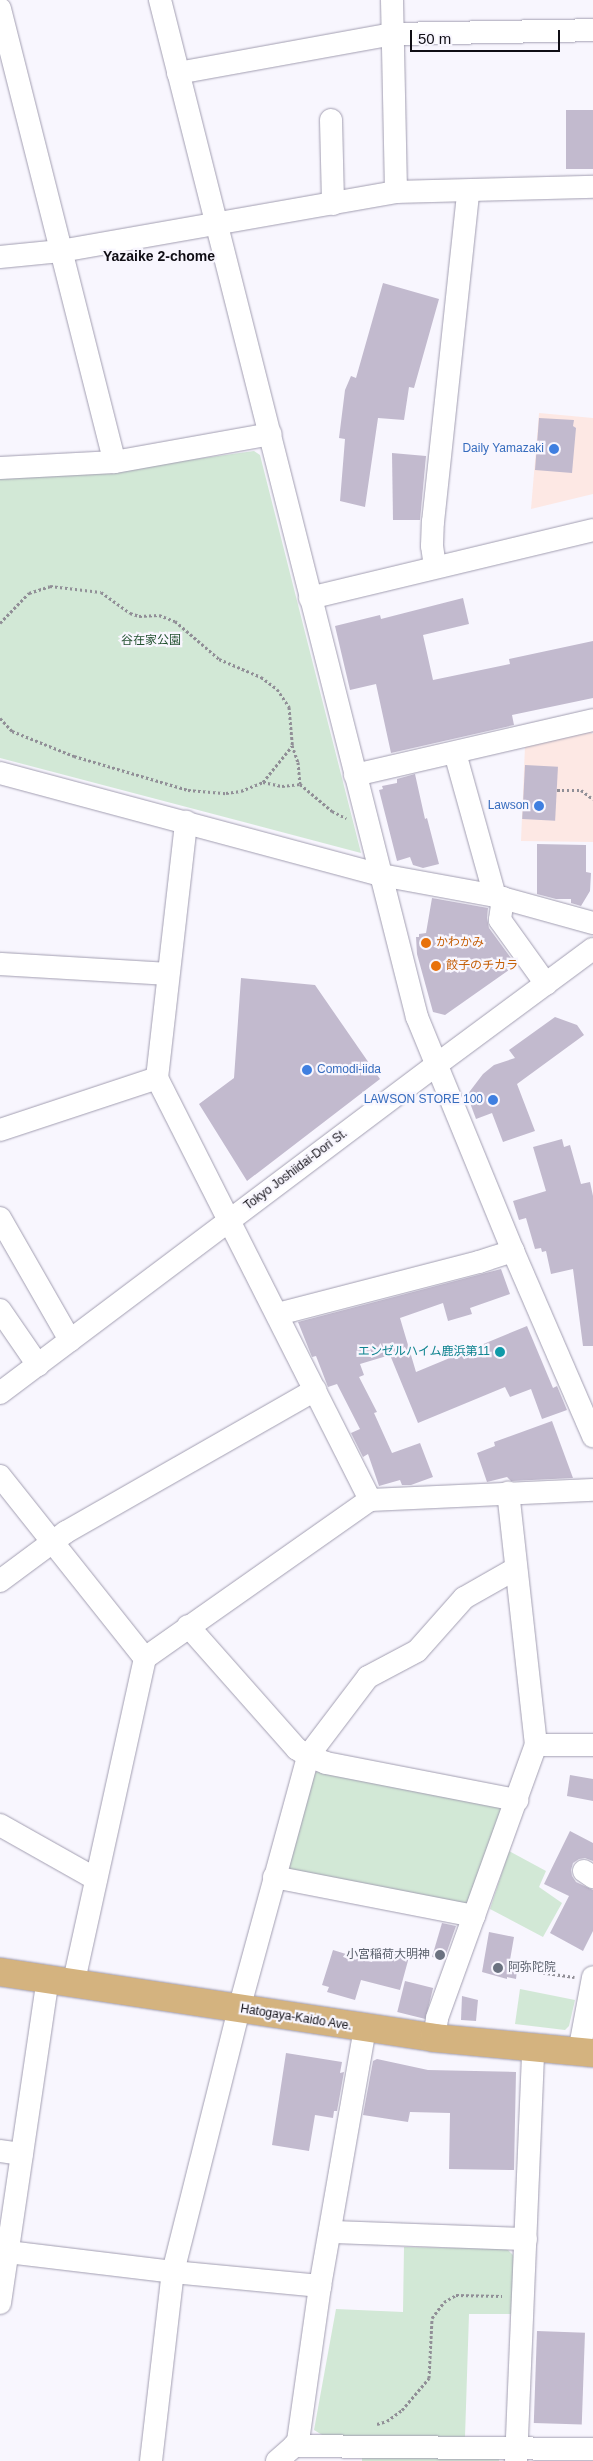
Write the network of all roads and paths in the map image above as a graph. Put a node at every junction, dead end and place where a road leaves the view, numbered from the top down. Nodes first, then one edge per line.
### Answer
1 (160, 0) edge
2 (392, 0) edge
3 (0, 9) edge
4 (593, 30) edge
5 (393, 34) junction
6 (6, 54) edge
7 (178, 73) junction
8 (331, 120) dead end
9 (593, 187) edge
10 (396, 192) junction
11 (468, 192) junction
12 (333, 204) junction
13 (217, 224) junction
14 (61, 251) junction
15 (0, 257) edge
16 (270, 434) junction
17 (115, 462) junction
18 (0, 468) edge
19 (593, 530) edge
20 (435, 567) junction
21 (310, 598) junction
22 (0, 623) edge
23 (0, 718) edge
24 (593, 720) edge
25 (292, 745) junction
26 (455, 753) junction
27 (0, 773) edge
28 (355, 775) junction
29 (263, 782) junction
30 (300, 784) junction
31 (557, 790) dead end
32 (593, 799) edge
33 (348, 819) dead end
34 (186, 822) junction
35 (381, 875) junction
36 (498, 897) junction
37 (593, 923) edge
38 (593, 949) edge
39 (0, 964) edge
40 (167, 974) junction
41 (546, 984) junction
42 (436, 1065) junction
43 (157, 1078) junction
44 (0, 1130) edge
45 (0, 1218) edge
46 (229, 1220) junction
47 (513, 1252) junction
48 (0, 1310) edge
49 (278, 1314) junction
50 (70, 1340) junction
51 (38, 1364) junction
52 (315, 1390) junction
53 (0, 1393) edge
54 (593, 1436) edge
55 (0, 1476) edge
56 (593, 1490) edge
57 (508, 1493) junction
58 (370, 1500) junction
59 (52, 1542) junction
60 (515, 1569) junction
61 (0, 1580) edge
62 (188, 1626) junction
63 (145, 1658) junction
64 (536, 1745) junction
65 (593, 1745) edge
66 (308, 1756) junction
67 (517, 1800) junction
68 (0, 1825) edge
69 (274, 1877) junction
70 (96, 1879) junction
71 (474, 1916) junction
72 (518, 1969) dead end
73 (0, 1972) edge
74 (593, 1978) edge
75 (61, 1980) junction
76 (240, 2009) junction
77 (365, 2028) junction
78 (434, 2038) junction
79 (533, 2048) junction
80 (586, 2052) edge
81 (11, 2152) edge
82 (331, 2232) junction
83 (8, 2252) junction
84 (528, 2252) junction
85 (173, 2272) junction
86 (320, 2286) junction
87 (523, 2297) junction
88 (0, 2304) edge
89 (294, 2446) junction
90 (371, 2446) junction
91 (593, 2449) edge
92 (342, 2454) edge
93 (516, 2455) edge
94 (152, 2461) edge
95 (277, 2461) edge

1 - 7 street
2 - 5 street
3 - 6 street
4 - 5 street
5 - 7 street
5 - 10 street
6 - 14 street
7 - 13 street
8 - 12 street
9 - 11 street
10 - 11 street
10 - 12 street
11 - 20 street
12 - 13 street
13 - 14 street
13 - 16 street
14 - 15 street
14 - 17 street
16 - 17 street
16 - 21 street
17 - 18 street
19 - 20 street
20 - 21 street
21 - 28 street
22 - 25 path
23 - 29 path
24 - 26 street
25 - 29 path
25 - 30 path
26 - 28 street
26 - 36 street
27 - 34 street
28 - 35 street
29 - 30 path
30 - 33 path
31 - 32 path
34 - 35 street
34 - 40 street
35 - 36 street
35 - 42 street
36 - 37 street
36 - 41 street
38 - 41 street, Tokyo Joshiidai-Dori St.
39 - 40 street
40 - 43 street
41 - 42 street, Tokyo Joshiidai-Dori St.
42 - 46 street, Tokyo Joshiidai-Dori St.
42 - 47 street
43 - 44 street
43 - 46 street
45 - 50 street
46 - 49 street
46 - 50 street, Tokyo Joshiidai-Dori St.
47 - 49 street
47 - 54 street
48 - 51 street
49 - 52 street
50 - 51 street, Tokyo Joshiidai-Dori St.
51 - 53 street, Tokyo Joshiidai-Dori St.
52 - 58 street
52 - 59 street
55 - 59 street
56 - 57 street
57 - 58 street
57 - 60 street
58 - 62 street
59 - 61 street
59 - 63 street
60 - 64 street
60 - 66 street
62 - 63 street
62 - 66 street
63 - 70 street
64 - 65 street
64 - 67 street
66 - 67 street
66 - 69 street
67 - 71 street
68 - 70 street
69 - 71 street
69 - 76 street
70 - 75 street
71 - 78 street
72 - 74 path
73 - 75 main road, Hatogaya-Kaido Ave.
74 - 80 street
75 - 76 main road, Hatogaya-Kaido Ave.
75 - 81 street
76 - 77 main road, Hatogaya-Kaido Ave.
76 - 85 street
77 - 78 main road, Hatogaya-Kaido Ave.
77 - 82 street
78 - 79 main road, Hatogaya-Kaido Ave.
79 - 80 main road, Hatogaya-Kaido Ave.
79 - 84 street
81 - 83 street
82 - 84 street
82 - 86 street
83 - 85 street
83 - 88 street
84 - 87 street
85 - 86 street
85 - 94 street
86 - 89 street
87 - 90 path
87 - 93 street
89 - 92 street
89 - 95 street
90 - 92 street
90 - 93 street
91 - 93 street

